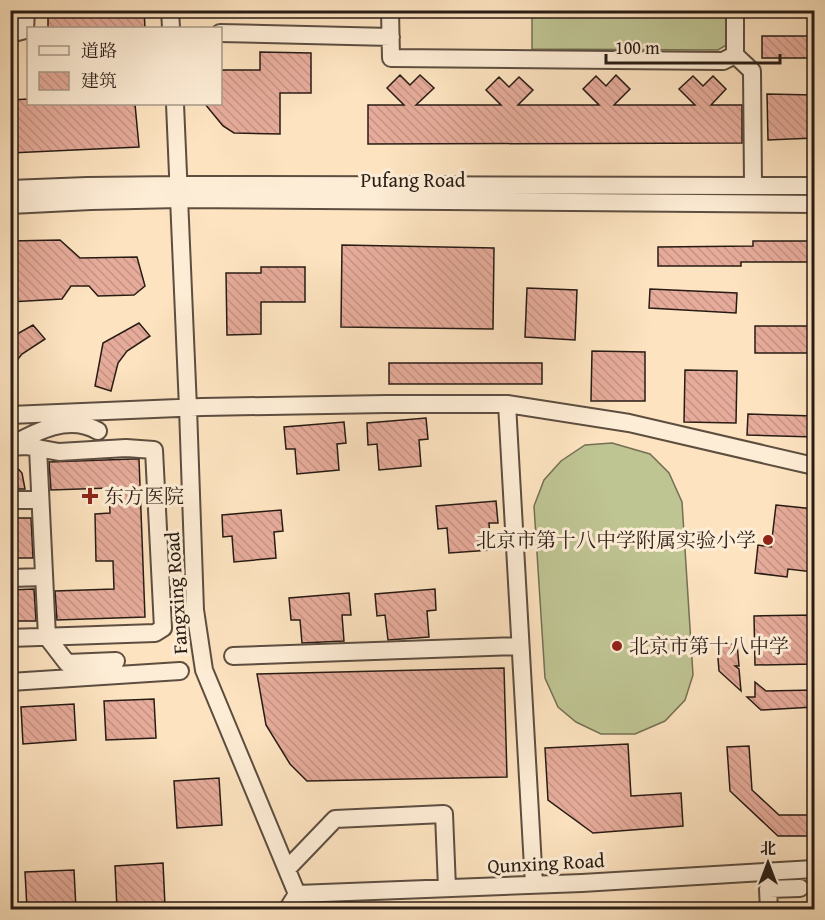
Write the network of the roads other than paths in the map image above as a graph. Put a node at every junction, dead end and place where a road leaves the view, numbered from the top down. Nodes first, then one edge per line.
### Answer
1 (26, 10) edge
2 (170, 10) edge
3 (390, 10) edge
4 (735, 10) edge
5 (171, 27) edge
6 (222, 33) edge
7 (10, 34) edge
8 (391, 37) junction
9 (735, 54) junction
10 (175, 105) edge
11 (753, 185) junction
12 (814, 186) edge
13 (10, 189) edge
14 (179, 192) junction
15 (814, 204) edge
16 (10, 205) edge
17 (507, 404) junction
18 (188, 408) junction
19 (10, 415) edge
20 (98, 431) dead end
21 (10, 446) edge
22 (38, 448) junction
23 (814, 466) edge
24 (10, 500) edge
25 (40, 500) junction
26 (44, 577) junction
27 (10, 578) edge
28 (47, 637) junction
29 (10, 638) edge
30 (520, 646) junction
31 (233, 656) dead end
32 (116, 661) dead end
33 (180, 671) dead end
34 (10, 682) edge
35 (287, 869) junction
36 (814, 869) edge
37 (534, 885) junction
38 (447, 888) junction
39 (800, 888) dead end
40 (297, 894) junction
41 (287, 909) edge
42 (770, 909) edge

1 - 7 street
2 - 5 street
3 - 8 street
4 - 9 street
6 - 8 street
8 - 9 street
9 - 11 street
10 - 14 street, Fangxing Road
11 - 12 street, Pufang Road
11 - 14 street, Pufang Road
13 - 14 street, Pufang Road
14 - 15 street, Pufang Road
14 - 16 street, Pufang Road
14 - 18 street, Fangxing Road
17 - 18 street
17 - 23 street
17 - 30 street
18 - 19 street
18 - 35 street, Fangxing Road
20 - 21 street
21 - 22 street
22 - 25 street
22 - 28 street
24 - 25 street
25 - 26 street
26 - 27 street
26 - 28 street
28 - 29 street
28 - 32 street
30 - 31 street
30 - 37 street
33 - 34 street
35 - 38 street
35 - 40 street, Fangxing Road
36 - 37 street, Qunxing Road
37 - 38 street, Qunxing Road
38 - 40 street, Qunxing Road
39 - 42 street
40 - 41 street

